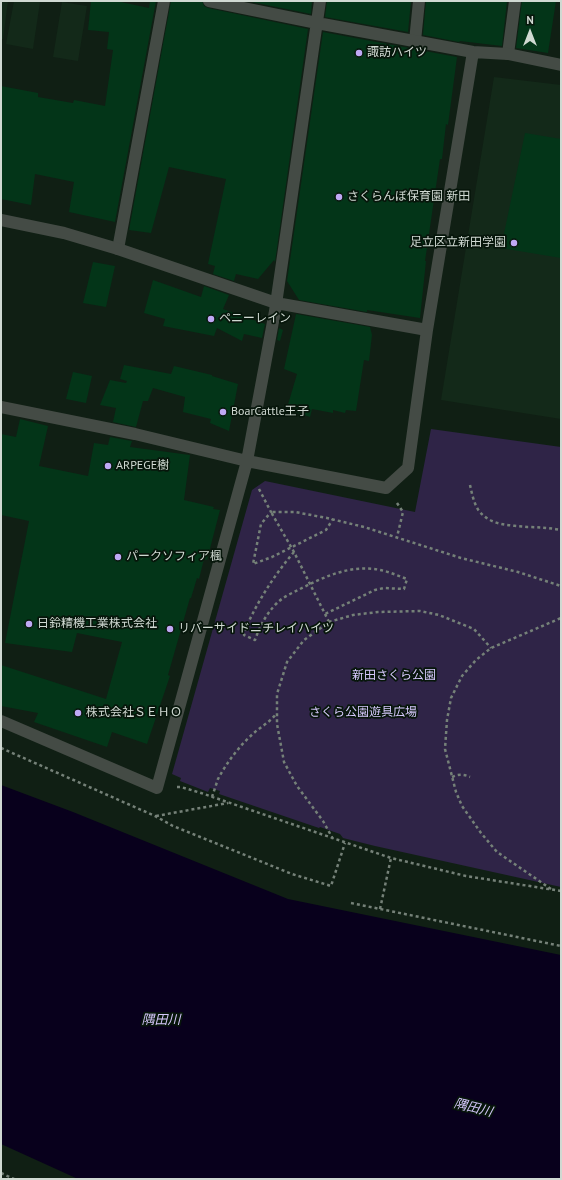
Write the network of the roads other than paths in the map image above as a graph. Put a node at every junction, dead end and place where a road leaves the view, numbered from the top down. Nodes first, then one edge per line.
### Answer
1 (164, 1) edge
2 (209, 1) edge
3 (320, 1) edge
4 (419, 1) edge
5 (515, 1) edge
6 (317, 23) junction
7 (415, 41) junction
8 (473, 52) junction
9 (508, 54) junction
10 (561, 65) edge
11 (1, 220) edge
12 (118, 249) junction
13 (276, 303) junction
14 (427, 330) junction
15 (1, 407) edge
16 (247, 461) junction
17 (1, 721) edge

1 - 12 street
2 - 6 street
3 - 6 street
4 - 7 street
5 - 9 street
6 - 7 street
6 - 13 street
7 - 8 street
8 - 9 street
8 - 14 street
9 - 10 street
11 - 12 street
12 - 13 street
13 - 14 street
13 - 16 street
14 - 16 street
15 - 16 street
16 - 17 street

